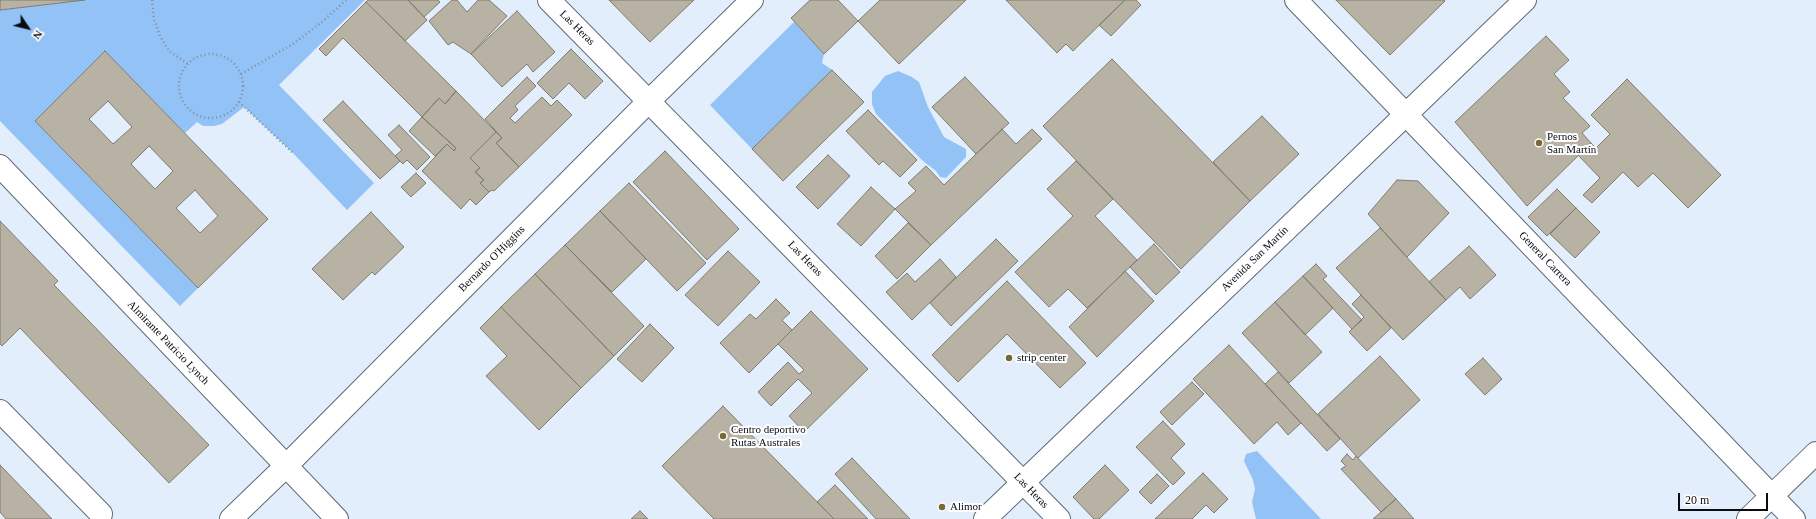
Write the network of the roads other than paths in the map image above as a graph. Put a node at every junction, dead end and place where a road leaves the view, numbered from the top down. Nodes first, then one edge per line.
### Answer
1 (549, 0) edge
2 (752, 0) edge
3 (1296, 0) edge
4 (1525, 0) edge
5 (650, 100) junction
6 (1406, 114) junction
7 (0, 166) edge
8 (0, 411) edge
9 (1816, 453) edge
10 (286, 466) junction
11 (1023, 482) junction
12 (1772, 496) junction
13 (101, 514) dead end
14 (231, 519) edge
15 (337, 519) edge
16 (985, 519) edge
17 (1059, 519) edge
18 (1748, 519) edge
19 (1794, 519) edge

1 - 5 street, Las Heras
2 - 5 street, Bernardo O'Higgins
3 - 6 street, General Carrera
4 - 6 street, Avenida San Martín
5 - 10 street, Bernardo O'Higgins
5 - 11 street, Las Heras
6 - 11 street, Avenida San Martín
6 - 12 street, General Carrera
7 - 10 street, Almirante Patricio Lynch
8 - 13 street
9 - 12 street
10 - 14 street, Bernardo O'Higgins
10 - 15 street, Almirante Patricio Lynch
11 - 16 street, Avenida San Martín
11 - 17 street, Las Heras
12 - 18 street
12 - 19 street, General Carrera

